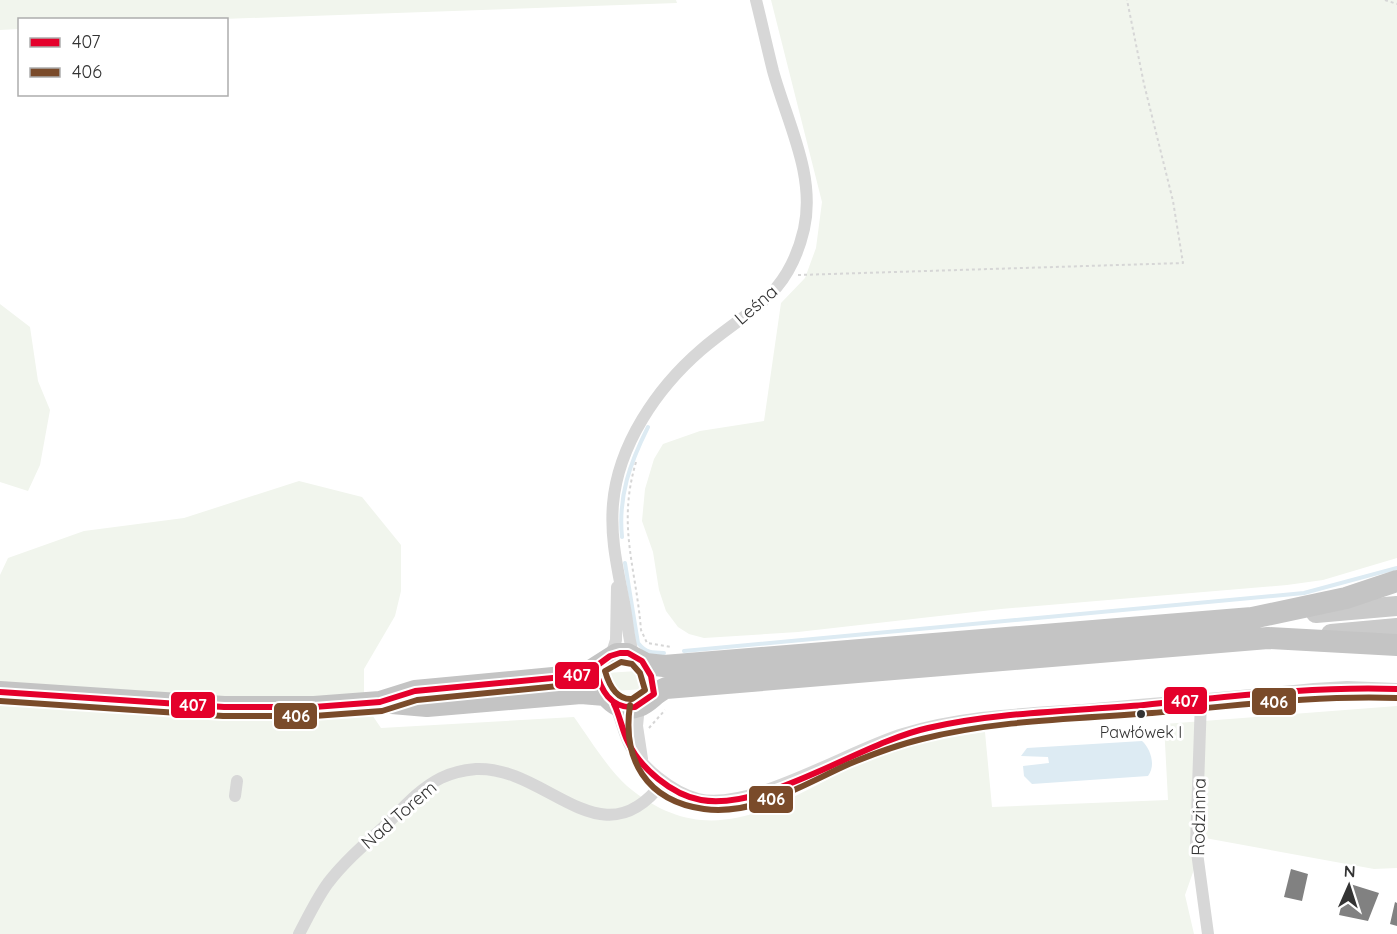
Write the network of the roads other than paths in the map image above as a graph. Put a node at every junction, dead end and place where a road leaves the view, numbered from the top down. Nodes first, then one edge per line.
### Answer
1 (756, 0) edge
2 (618, 580) junction
3 (1397, 581) edge
4 (1397, 606) edge
5 (1252, 618) junction
6 (1397, 628) edge
7 (1268, 638) junction
8 (1397, 645) edge
9 (640, 660) junction
10 (603, 663) junction
11 (1397, 689) edge
12 (0, 692) edge
13 (610, 699) junction
14 (647, 700) junction
15 (1201, 700) junction
16 (380, 702) junction
17 (643, 760) junction
18 (237, 781) dead end
19 (663, 782) junction
20 (235, 796) dead end
21 (299, 934) edge
22 (1208, 934) edge

1 - 2 street, Leśna
2 - 9 street, Leśna
2 - 10 street, Leśna
3 - 5 highway
4 - 5 main road
5 - 9 highway
6 - 7 main road
7 - 8 highway
7 - 14 highway
9 - 10 highway
9 - 14 highway
10 - 13 highway
10 - 16 highway
11 - 15 street
12 - 16 highway
13 - 14 highway
13 - 16 highway
13 - 17 street
14 - 17 street
15 - 19 street
15 - 22 street, Rodzinna
17 - 19 street
18 - 20 street
19 - 21 street, Nad Torem

